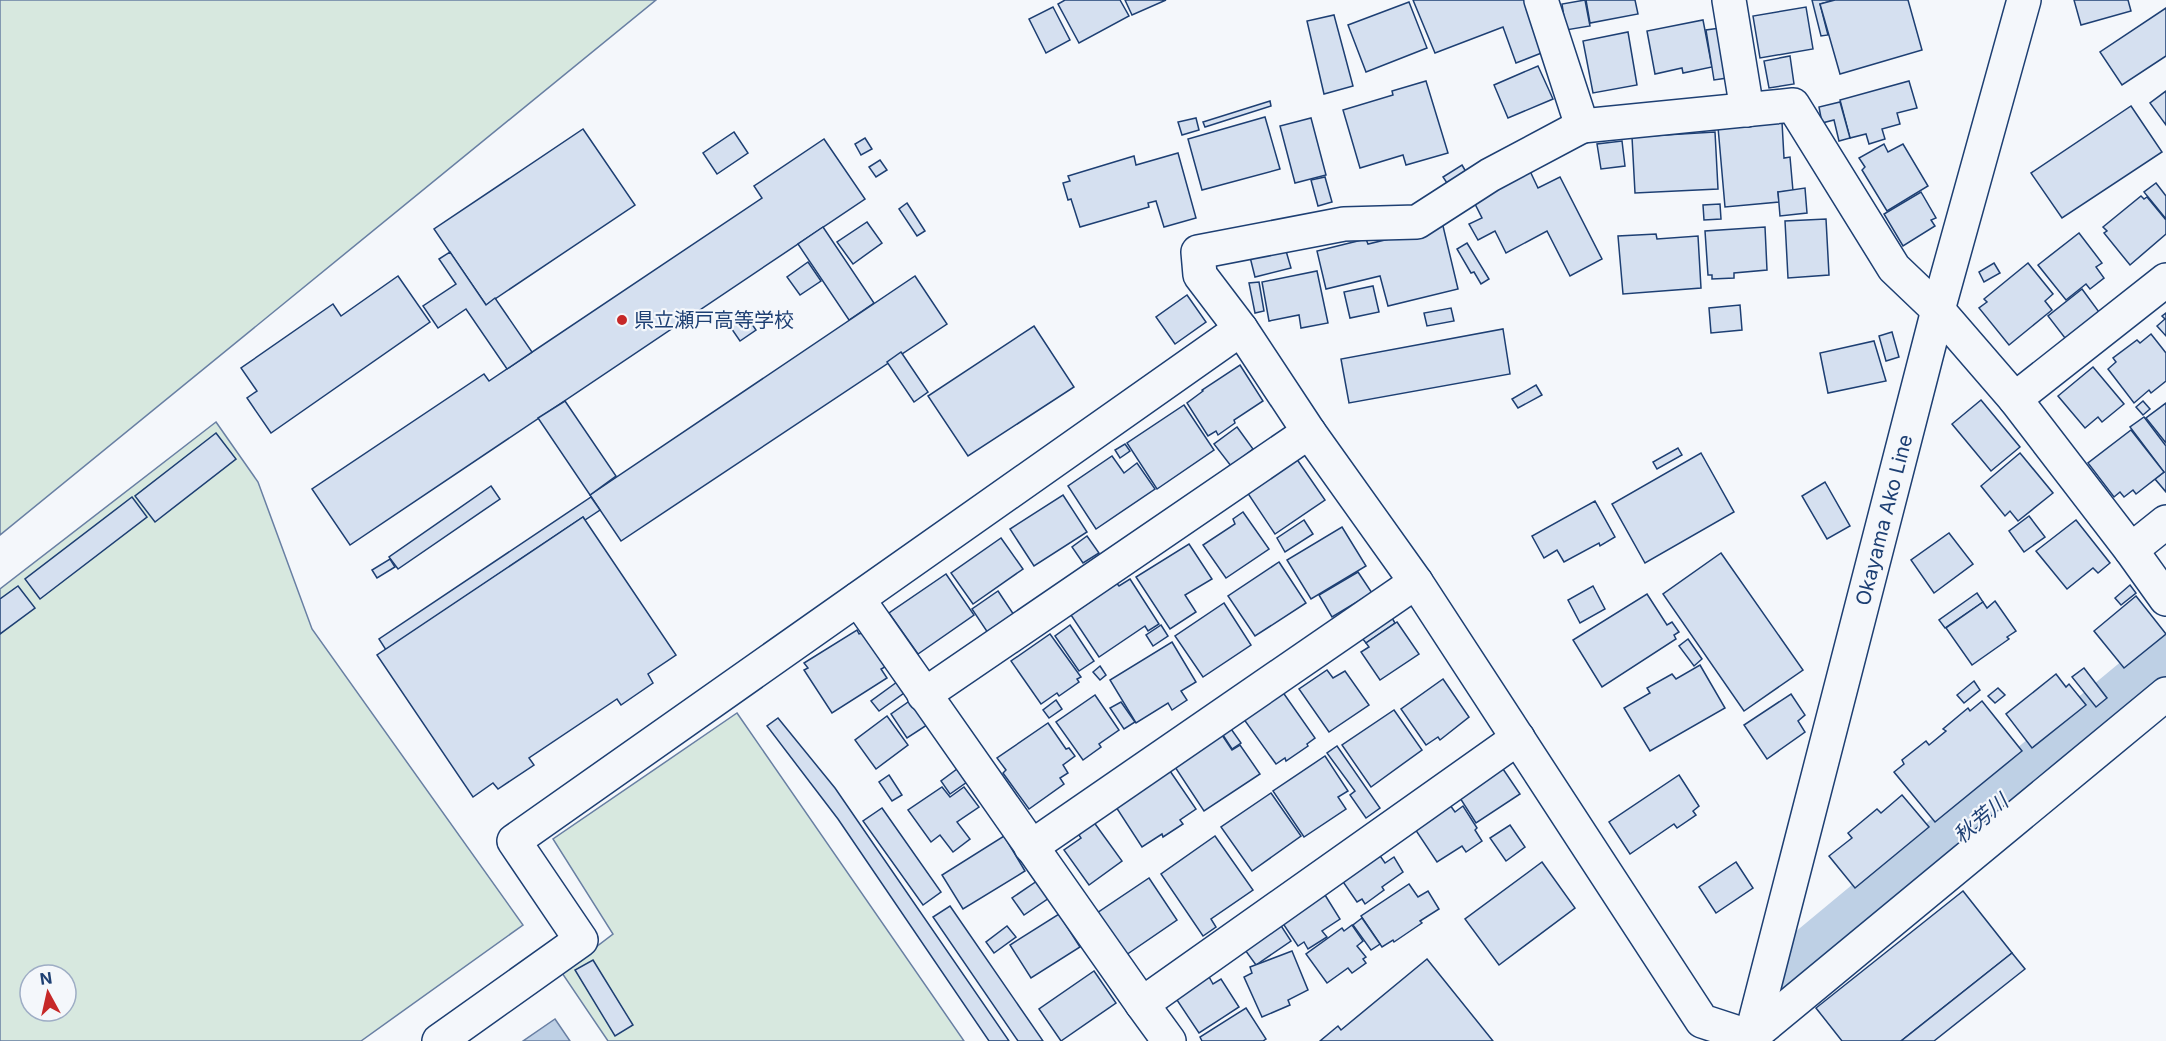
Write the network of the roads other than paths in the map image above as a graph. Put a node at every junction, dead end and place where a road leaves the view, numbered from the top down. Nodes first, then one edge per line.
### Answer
1 (1541, 0) edge
2 (1729, 0) edge
3 (2024, 0) edge
4 (1747, 110) junction
5 (1582, 126) junction
6 (2166, 280) edge
7 (1938, 310) junction
8 (1241, 329) junction
9 (2015, 399) junction
10 (1309, 432) junction
11 (2166, 522) edge
12 (2131, 550) junction
13 (1416, 582) junction
14 (858, 599) junction
15 (2166, 599) edge
16 (2166, 694) edge
17 (924, 695) junction
18 (1518, 738) junction
19 (1031, 847) junction
20 (1142, 1004) junction
21 (1751, 1040) edge
22 (439, 1041) edge
23 (1169, 1041) edge

1 - 5 street
2 - 4 street
3 - 7 street, Okayama Ako Line
4 - 5 street
4 - 7 street
5 - 8 street
6 - 9 street
7 - 9 street
7 - 21 street, Okayama Ako Line
8 - 10 street
8 - 14 street
9 - 12 street
10 - 13 street
10 - 17 street
11 - 12 street
12 - 15 street
13 - 18 street
13 - 19 street
14 - 17 street
14 - 22 street
16 - 21 street
17 - 19 street
18 - 20 street
18 - 21 street
19 - 20 street
20 - 23 street

